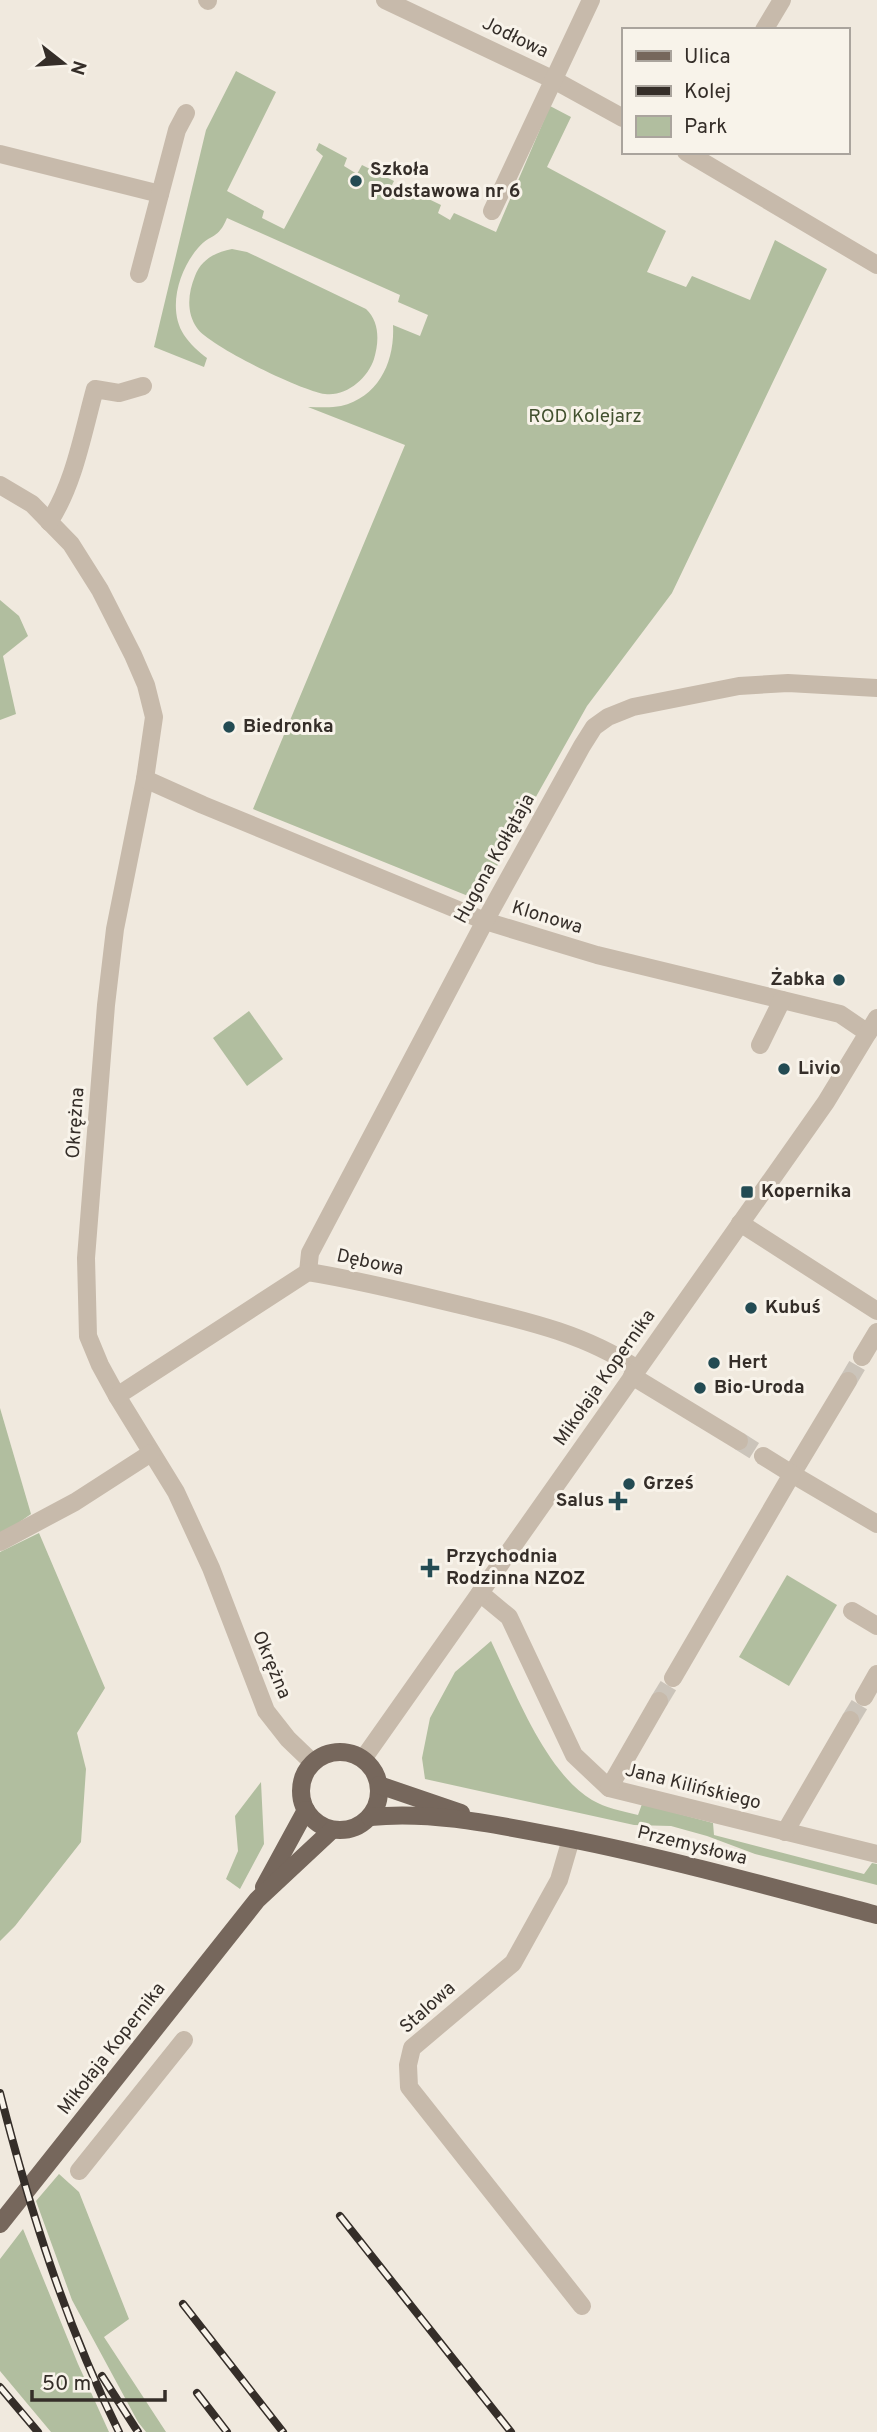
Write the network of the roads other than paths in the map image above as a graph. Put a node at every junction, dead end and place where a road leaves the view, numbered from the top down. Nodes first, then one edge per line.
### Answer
1 (385, 0) edge
2 (591, 0) edge
3 (782, 0) edge
4 (765, 28) edge
5 (554, 80) junction
6 (186, 113) dead end
7 (622, 117) edge
8 (0, 154) edge
9 (690, 154) edge
10 (160, 194) junction
11 (492, 211) dead end
12 (877, 265) edge
13 (139, 274) dead end
14 (143, 386) dead end
15 (0, 485) edge
16 (49, 522) junction
17 (877, 688) edge
18 (145, 779) junction
19 (485, 921) junction
20 (782, 1000) junction
21 (872, 1025) edge
22 (760, 1045) dead end
23 (740, 1223) junction
24 (308, 1272) junction
25 (877, 1311) edge
26 (877, 1332) edge
27 (862, 1357) tunnel mouth
28 (635, 1372) junction
29 (848, 1381) tunnel mouth
30 (117, 1396) junction
31 (739, 1441) tunnel mouth
32 (151, 1453) junction
33 (763, 1456) tunnel mouth
34 (792, 1474) junction
35 (877, 1524) edge
36 (0, 1542) edge
37 (480, 1593) junction
38 (852, 1611) dead end
39 (877, 1626) edge
40 (877, 1674) edge
41 (673, 1678) tunnel mouth
42 (864, 1697) tunnel mouth
43 (659, 1701) tunnel mouth
44 (850, 1720) tunnel mouth
45 (363, 1759) junction
46 (313, 1763) junction
47 (379, 1785) junction
48 (608, 1788) junction
49 (306, 1810) junction
50 (370, 1817) junction
51 (495, 1825) junction
52 (332, 1830) junction
53 (785, 1832) junction
54 (571, 1839) junction
55 (877, 1854) edge
56 (257, 1900) junction
57 (877, 1915) edge
58 (184, 2040) dead end
59 (134, 2056) junction
60 (156, 2075) junction
61 (79, 2171) dead end
62 (0, 2224) edge
63 (582, 2306) dead end

1 - 5 street, Jodłowa
2 - 5 street
3 - 4 street
5 - 7 street, Jodłowa
5 - 11 street
6 - 10 street
8 - 10 street
9 - 12 street
10 - 13 street
14 - 16 street
15 - 16 street, Okrężna
16 - 18 street, Okrężna
17 - 19 street, Hugona Kołłątaja
18 - 19 street, Klonowa
18 - 30 street, Okrężna
19 - 20 street, Klonowa
19 - 24 street, Hugona Kołłątaja
20 - 21 street, Klonowa
20 - 22 street
21 - 23 street, Mikołaja Kopernika
23 - 25 street
23 - 28 street, Mikołaja Kopernika
24 - 28 street, Dębowa
24 - 30 street, Dębowa
26 - 27 street
28 - 31 street, Dębowa
28 - 37 street, Mikołaja Kopernika
29 - 34 street
30 - 32 street, Okrężna
32 - 36 street
32 - 46 street, Okrężna
33 - 34 street
34 - 35 street
34 - 41 street
37 - 45 street, Mikołaja Kopernika
37 - 48 street, Jana Kilińskiego
38 - 39 street
40 - 42 street
43 - 48 street
44 - 53 street
45 - 46 main road
45 - 47 main road
46 - 49 main road
47 - 50 main road
47 - 51 main road, Przemysłowa
48 - 53 street, Jana Kilińskiego
49 - 52 main road
49 - 56 main road, Mikołaja Kopernika
50 - 51 main road, Przemysłowa
50 - 52 main road
51 - 54 main road, Przemysłowa
52 - 56 main road, Mikołaja Kopernika
53 - 55 street, Jana Kilińskiego
54 - 57 main road, Przemysłowa
54 - 63 street, Stalowa
56 - 59 main road, Mikołaja Kopernika
58 - 60 street
59 - 60 street
59 - 62 main road, Mikołaja Kopernika
60 - 61 street

